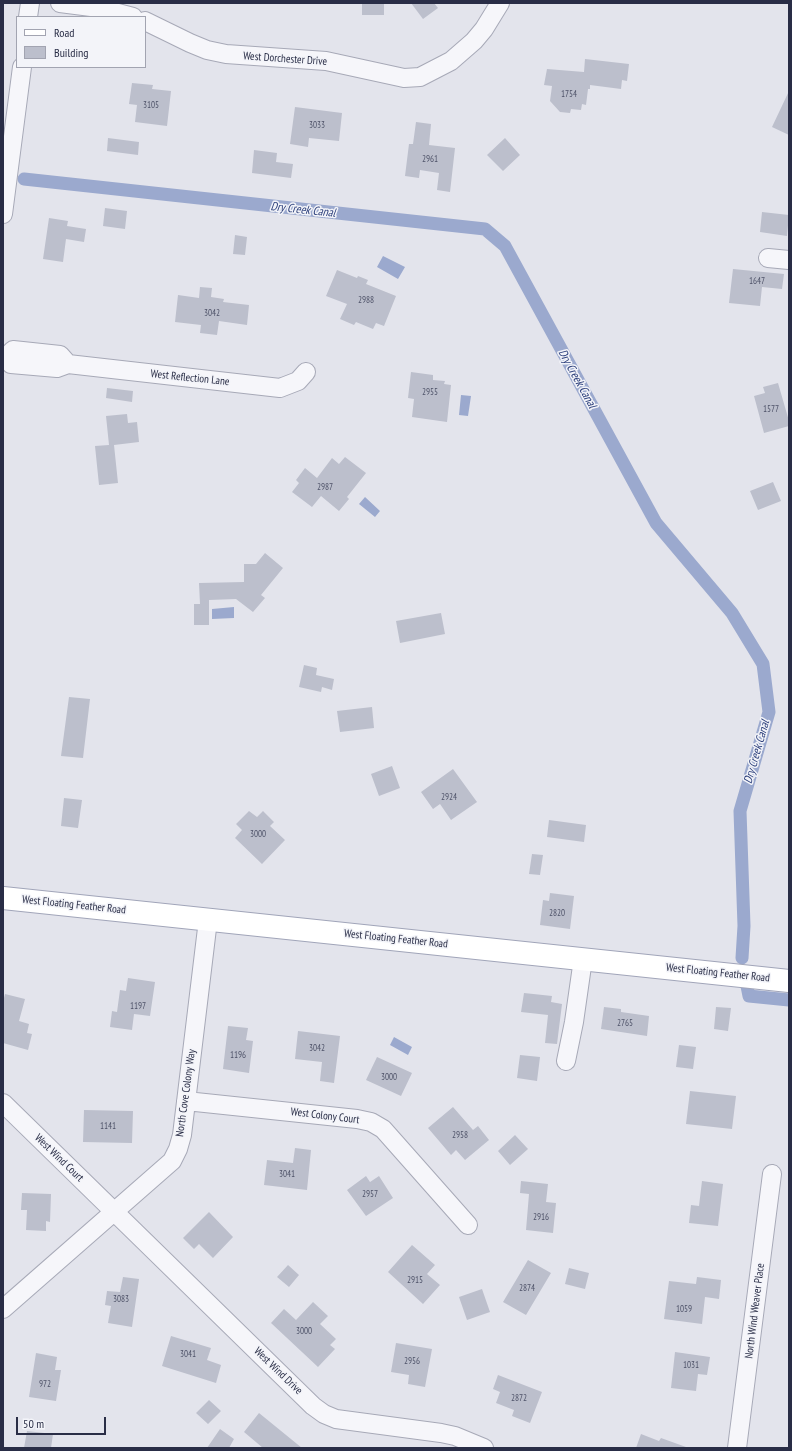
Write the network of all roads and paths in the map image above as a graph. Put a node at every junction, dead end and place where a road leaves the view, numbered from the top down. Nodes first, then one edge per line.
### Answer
1 (30, 3) edge
2 (60, 3) edge
3 (500, 3) edge
4 (28, 16) edge
5 (129, 16) edge
6 (146, 21) edge
7 (22, 68) edge
8 (10, 104) edge
9 (3, 214) edge
10 (768, 258) dead end
11 (789, 260) edge
12 (5, 356) edge
13 (306, 372) dead end
14 (3, 898) edge
15 (208, 920) junction
16 (583, 959) junction
17 (789, 981) edge
18 (566, 1061) dead end
19 (186, 1101) junction
20 (3, 1103) edge
21 (772, 1174) dead end
22 (115, 1212) junction
23 (468, 1225) dead end
24 (3, 1309) edge
25 (484, 1448) edge
26 (737, 1448) edge

1 - 4 street
2 - 5 street
3 - 6 street, West Dorchester Drive
7 - 8 street
8 - 9 street
10 - 11 street
12 - 13 street, West Reflection Lane
14 - 15 main road, West Floating Feather Road
15 - 16 main road, West Floating Feather Road
15 - 19 street, North Cove Colony Way
16 - 17 main road, West Floating Feather Road
16 - 18 street
19 - 22 street, North Cove Colony Way
19 - 23 street, West Colony Court
20 - 22 street, West Wind Court
21 - 26 street, North Wind Weaver Place
22 - 24 street, North Cove Colony Way
22 - 25 street, West Wind Drive

